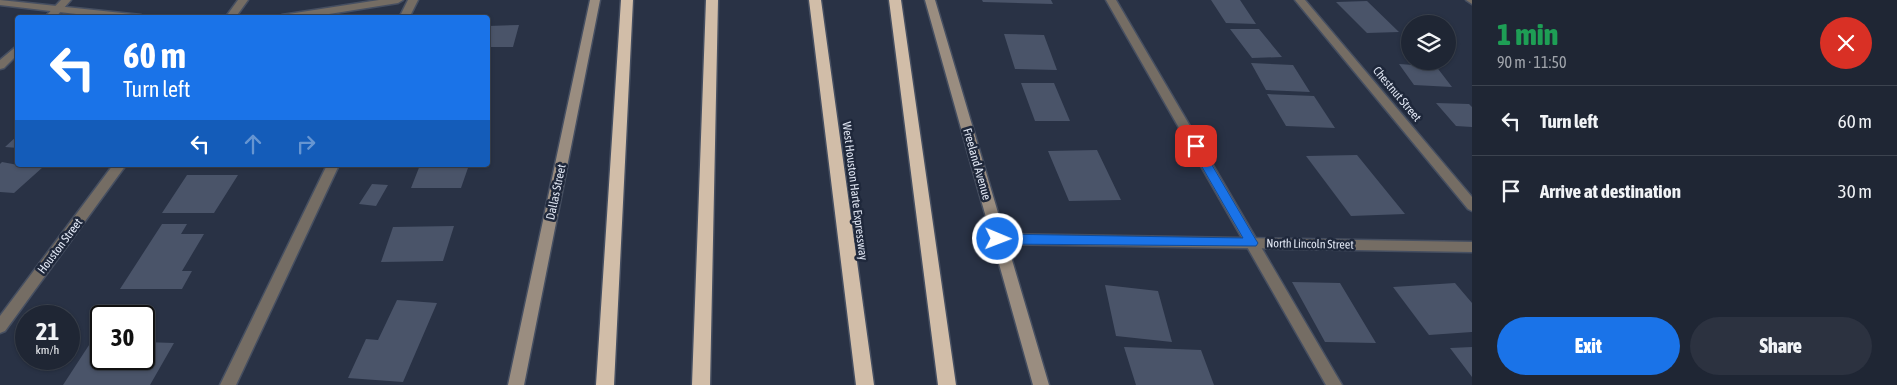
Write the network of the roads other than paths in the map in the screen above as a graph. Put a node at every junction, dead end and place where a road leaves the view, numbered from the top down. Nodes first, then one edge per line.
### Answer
1 (66, 0) edge
2 (243, 0) edge
3 (398, 0) edge
4 (413, 0) edge
5 (595, 0) edge
6 (627, 0) edge
7 (712, 0) edge
8 (815, 0) edge
9 (895, 0) edge
10 (930, 0) edge
11 (1111, 0) edge
12 (1300, 0) edge
13 (0, 2) edge
14 (58, 9) junction
15 (52, 15) edge
16 (113, 15) edge
17 (232, 15) edge
18 (301, 15) edge
19 (406, 15) edge
20 (15, 51) edge
21 (0, 66) edge
22 (119, 167) edge
23 (333, 167) edge
24 (1472, 206) edge
25 (998, 239) junction
26 (1252, 243) junction
27 (1472, 247) edge
28 (0, 327) edge
29 (228, 385) edge
30 (516, 385) edge
31 (605, 385) edge
32 (701, 385) edge
33 (865, 385) edge
34 (947, 385) edge
35 (1042, 385) edge
36 (1334, 385) edge

1 - 14 street
2 - 17 street
3 - 18 street
4 - 19 street
5 - 30 main road, Dallas Street
6 - 31 highway
7 - 32 highway
8 - 33 highway, West Houston Harte Expressway
9 - 34 highway
10 - 25 main road, Freeland Avenue
11 - 26 street
12 - 24 street, Chestnut Street
13 - 14 street
14 - 15 street
14 - 16 street
20 - 21 street
22 - 28 street, Houston Street
23 - 29 street
25 - 26 street, North Lincoln Street
25 - 35 main road, Freeland Avenue
26 - 27 street, North Lincoln Street
26 - 36 street

